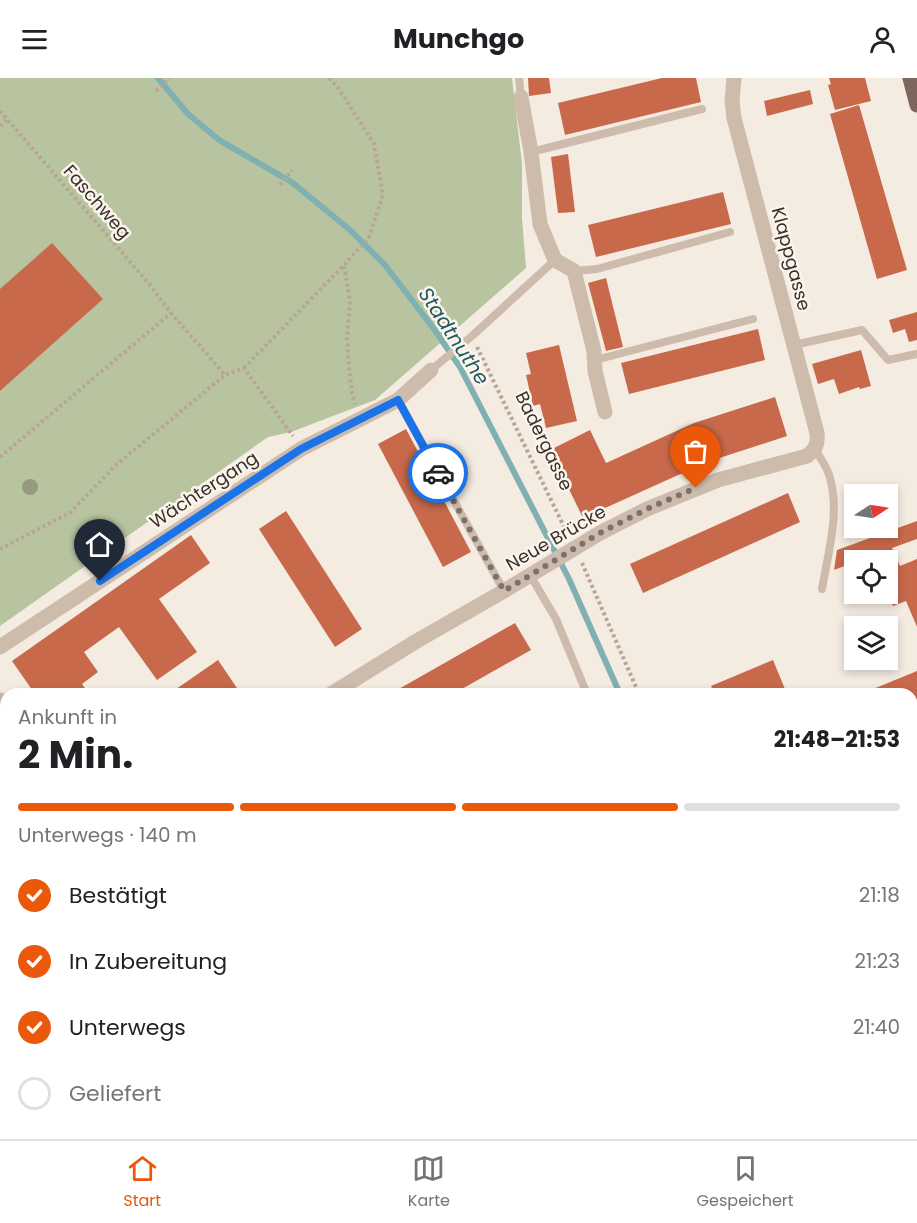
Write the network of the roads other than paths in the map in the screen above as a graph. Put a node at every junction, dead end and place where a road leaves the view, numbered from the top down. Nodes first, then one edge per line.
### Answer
1 (519, 78) edge
2 (734, 78) edge
3 (910, 78) edge
4 (521, 97) joint
5 (917, 105) edge
6 (702, 110) dead end
7 (531, 152) junction
8 (730, 232) dead end
9 (555, 260) junction
10 (573, 271) junction
11 (753, 319) dead end
12 (794, 345) junction
13 (917, 354) edge
14 (595, 360) junction
15 (431, 370) joint
16 (398, 400) junction
17 (605, 412) dead end
18 (815, 450) junction
19 (530, 575) junction
20 (822, 589) dead end
21 (504, 591) junction
22 (0, 646) edge
23 (341, 688) edge
24 (585, 688) edge

1 - 4 lane
2 - 12 street, Klappgasse
3 - 5 main road
4 - 7 street
6 - 7 lane
7 - 9 street
8 - 10 lane
9 - 10 street
9 - 15 lane
10 - 14 street
11 - 14 lane
12 - 13 lane
12 - 18 street, Klappgasse
14 - 17 street
15 - 16 street, Wächtergang
16 - 21 lane
16 - 22 street, Wächtergang
18 - 19 street, Neue Brücke
18 - 20 lane
19 - 21 street, Neue Brücke
19 - 24 lane
21 - 23 street, Neue Brücke

